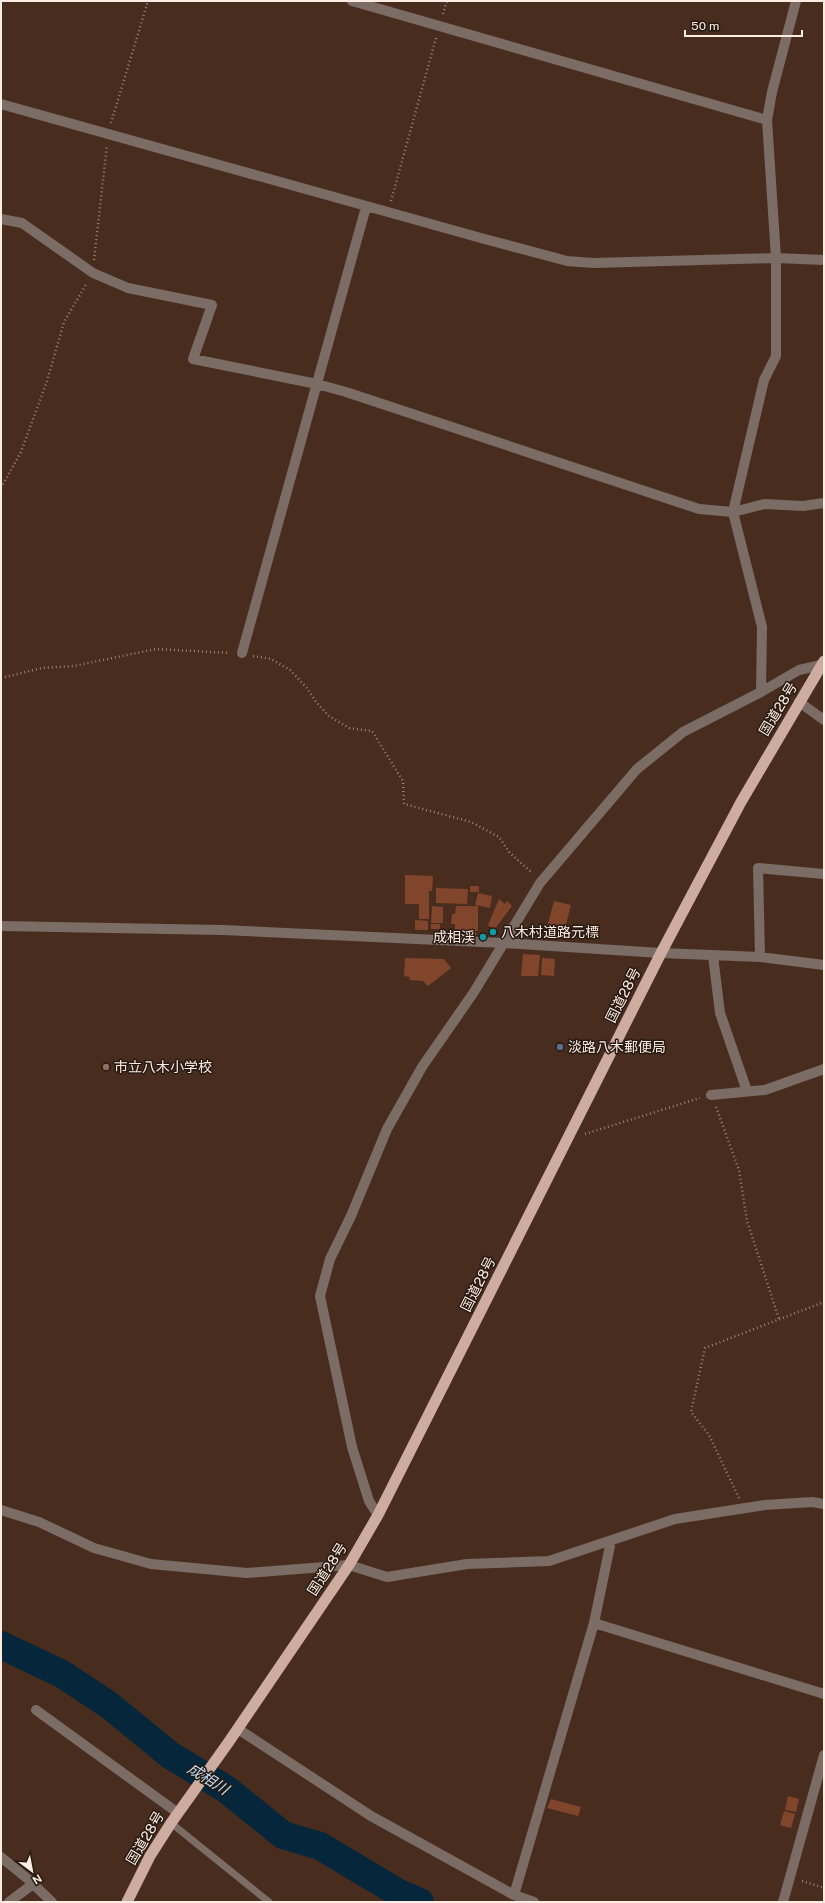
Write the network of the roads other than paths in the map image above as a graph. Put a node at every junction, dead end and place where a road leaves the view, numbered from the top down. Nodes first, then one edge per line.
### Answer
1 (352, 1) edge
2 (796, 1) edge
3 (1, 104) edge
4 (767, 120) junction
5 (366, 207) junction
6 (1, 219) edge
7 (776, 258) junction
8 (824, 260) edge
9 (317, 384) junction
10 (824, 503) edge
11 (733, 512) junction
12 (242, 654) road end
13 (823, 663) edge
14 (761, 692) junction
15 (799, 702) junction
16 (824, 720) edge
17 (824, 874) edge
18 (1, 926) edge
19 (503, 944) junction
20 (661, 953) junction
21 (713, 956) junction
22 (760, 957) junction
23 (824, 965) edge
24 (824, 1069) edge
25 (747, 1091) junction
26 (711, 1095) road end
27 (824, 1504) edge
28 (1, 1510) edge
29 (378, 1515) junction
30 (612, 1541) junction
31 (349, 1565) junction
32 (594, 1623) junction
33 (824, 1694) edge
34 (36, 1710) dead end
35 (238, 1729) junction
36 (824, 1755) edge
37 (181, 1809) junction
38 (171, 1823) junction
39 (1, 1857) edge
40 (33, 1884) junction
41 (514, 1896) junction
42 (9, 1902) edge
43 (52, 1902) edge
44 (127, 1902) edge
45 (269, 1902) edge
46 (534, 1902) edge
47 (783, 1902) edge

1 - 4 street
2 - 4 street
3 - 5 street
4 - 7 street
5 - 7 street
5 - 9 street
6 - 9 street
7 - 8 street
7 - 11 street
9 - 11 street
9 - 12 street
10 - 11 street
11 - 14 street
13 - 14 street
13 - 15 highway, 国道28号
14 - 19 street
15 - 16 street
15 - 20 highway, 国道28号
17 - 22 street
18 - 19 street
19 - 20 street
19 - 29 street
20 - 21 street
20 - 29 highway, 国道28号
21 - 22 street
21 - 25 street
22 - 23 street
24 - 25 street
25 - 26 street
27 - 30 street
28 - 31 street
29 - 31 highway, 国道28号
30 - 31 street
30 - 32 street
31 - 35 highway, 国道28号
32 - 33 street
32 - 41 street
34 - 37 street
35 - 37 highway, 国道28号
35 - 41 street
36 - 47 street
37 - 38 highway, 国道28号
38 - 44 highway, 国道28号
38 - 45 lane
39 - 40 street
40 - 42 street
40 - 43 street
41 - 46 street

